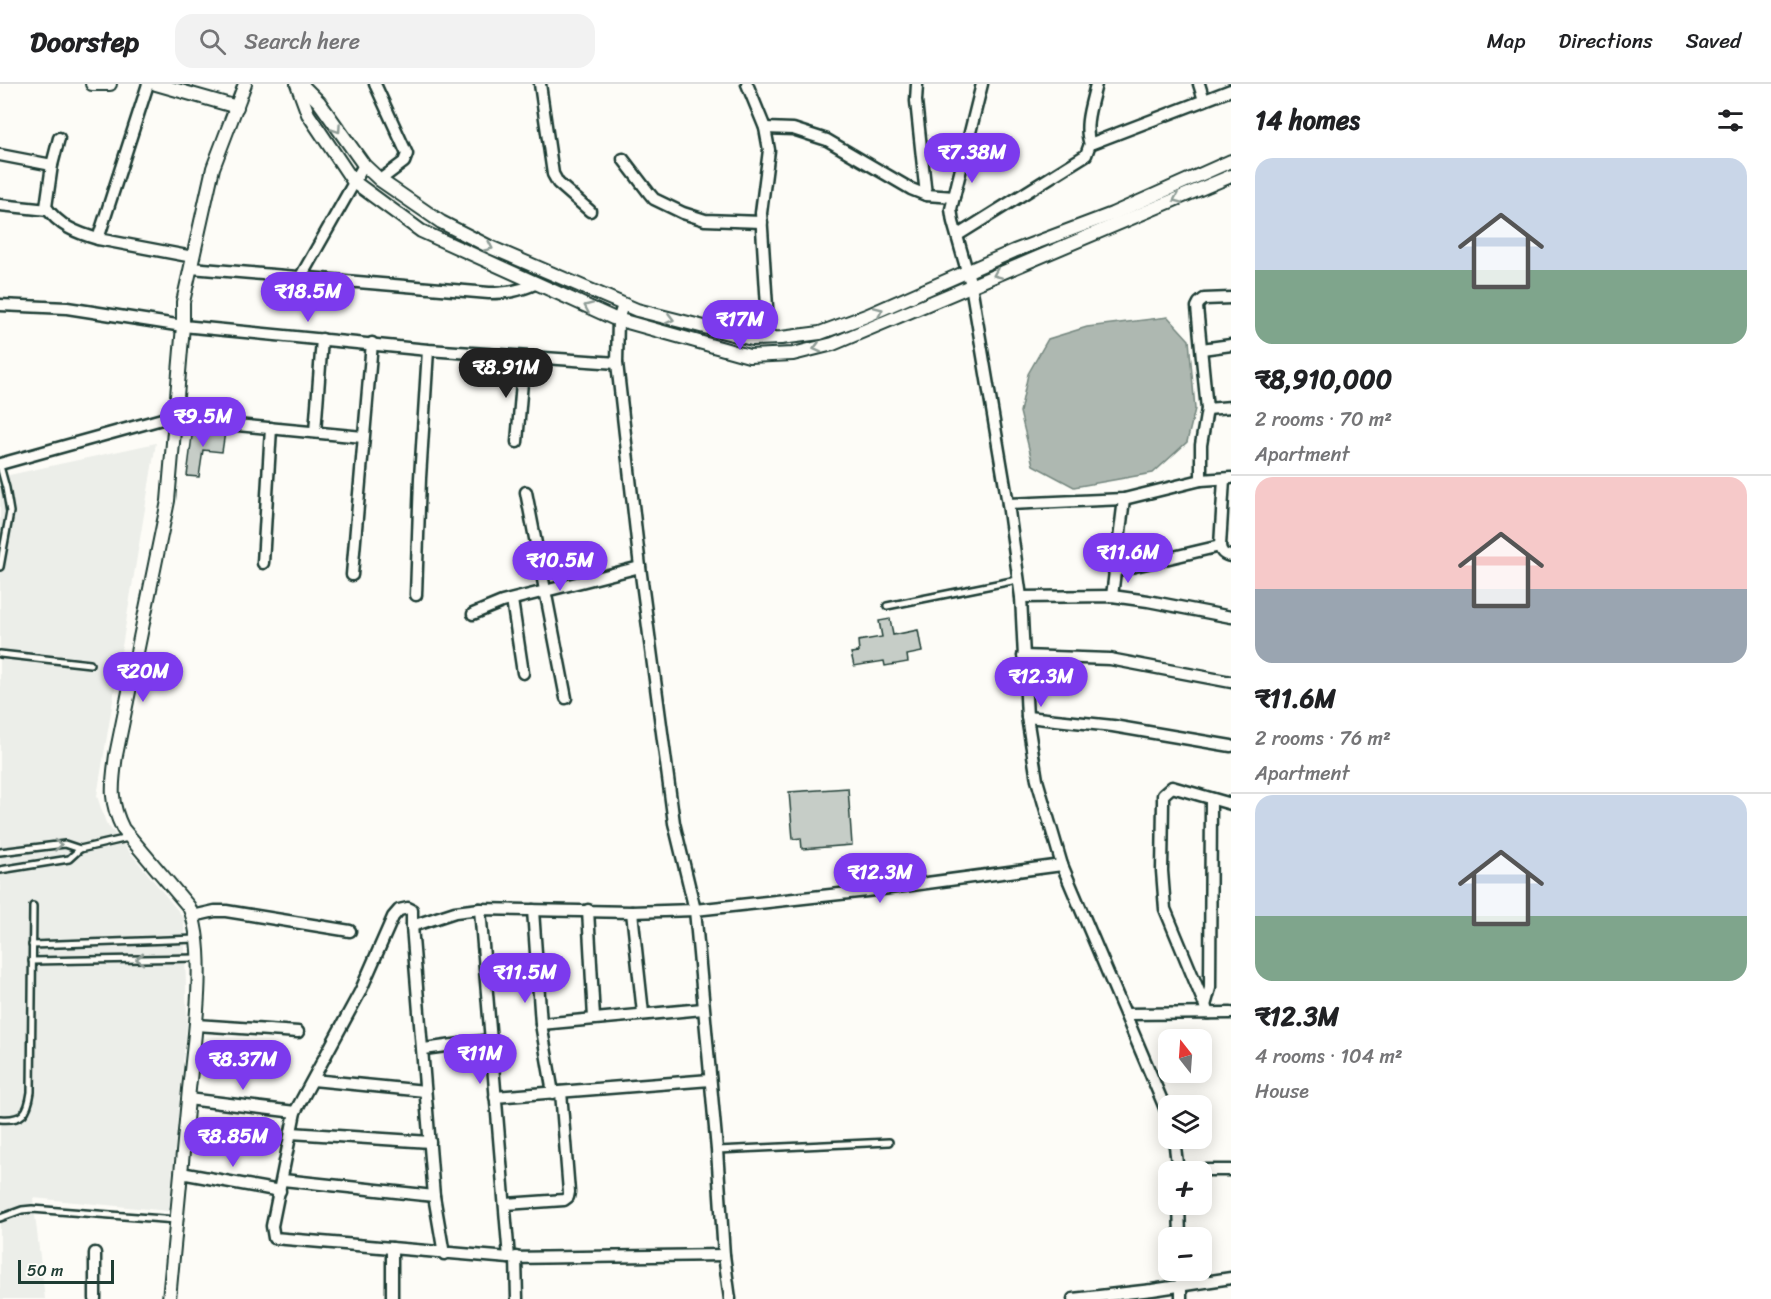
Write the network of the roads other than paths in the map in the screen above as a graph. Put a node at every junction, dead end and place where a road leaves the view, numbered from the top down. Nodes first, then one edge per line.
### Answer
1 (92, 84) edge
2 (110, 84) edge
3 (148, 84) edge
4 (156, 84) edge
5 (245, 84) edge
6 (299, 84) edge
7 (375, 84) edge
8 (540, 84) edge
9 (747, 84) edge
10 (917, 84) edge
11 (982, 84) edge
12 (1096, 84) edge
13 (1199, 84) edge
14 (177, 87) edge
15 (1231, 90) edge
16 (1204, 100) junction
17 (237, 107) junction
18 (765, 128) junction
19 (59, 138) dead end
20 (1090, 144) junction
21 (0, 155) edge
22 (623, 159) dead end
23 (1231, 161) edge
24 (52, 165) junction
25 (363, 165) junction
26 (1231, 176) edge
27 (380, 180) junction
28 (353, 181) junction
29 (926, 195) junction
30 (954, 197) junction
31 (0, 206) edge
32 (48, 210) junction
33 (590, 211) dead end
34 (762, 222) junction
35 (958, 235) junction
36 (98, 239) junction
37 (192, 262) junction
38 (967, 272) junction
39 (300, 278) junction
40 (536, 284) junction
41 (971, 285) junction
42 (1231, 298) edge
43 (0, 305) edge
44 (623, 305) junction
45 (618, 320) junction
46 (183, 326) junction
47 (769, 338) junction
48 (322, 339) junction
49 (372, 343) junction
50 (1231, 345) edge
51 (1202, 349) junction
52 (429, 350) junction
53 (524, 358) junction
54 (617, 363) junction
55 (1231, 407) edge
56 (1207, 409) junction
57 (174, 419) junction
58 (271, 428) junction
59 (315, 432) junction
60 (363, 437) junction
61 (517, 442) dead end
62 (0, 465) edge
63 (1227, 478) edge
64 (1201, 480) junction
65 (526, 492) dead end
66 (1124, 499) junction
67 (1008, 504) junction
68 (1227, 517) edge
69 (1220, 546) junction
70 (1231, 556) edge
71 (263, 563) dead end
72 (0, 567) edge
73 (640, 567) junction
74 (1114, 571) junction
75 (352, 575) dead end
76 (1017, 580) junction
77 (546, 593) junction
78 (416, 595) dead end
79 (1112, 596) junction
80 (1021, 597) junction
81 (512, 600) junction
82 (887, 606) dead end
83 (473, 614) dead end
84 (1231, 617) edge
85 (0, 654) edge
86 (1023, 656) junction
87 (90, 664) dead end
88 (523, 673) dead end
89 (1231, 682) edge
90 (566, 698) dead end
91 (1027, 717) junction
92 (1231, 746) edge
93 (1211, 799) junction
94 (1231, 804) edge
95 (130, 837) junction
96 (80, 849) junction
97 (0, 852) edge
98 (1062, 865) junction
99 (0, 870) edge
100 (33, 906) dead end
101 (480, 909) junction
102 (533, 910) junction
103 (588, 910) junction
104 (695, 910) junction
105 (632, 912) junction
106 (193, 916) junction
107 (412, 926) junction
108 (350, 931) dead end
109 (198, 939) junction
110 (32, 945) junction
111 (198, 958) junction
112 (32, 961) junction
113 (703, 1008) junction
114 (1207, 1010) junction
115 (643, 1013) junction
116 (1231, 1013) edge
117 (1126, 1014) junction
118 (594, 1018) junction
119 (196, 1024) junction
120 (541, 1024) junction
121 (298, 1032) dead end
122 (490, 1040) junction
123 (424, 1049) junction
124 (313, 1080) junction
125 (710, 1080) junction
126 (425, 1091) junction
127 (557, 1093) junction
128 (1159, 1095) edge
129 (495, 1097) junction
130 (188, 1098) junction
131 (294, 1112) junction
132 (0, 1119) edge
133 (291, 1133) junction
134 (430, 1142) junction
135 (889, 1142) dead end
136 (717, 1150) junction
137 (1212, 1170) edge
138 (1231, 1170) edge
139 (181, 1173) junction
140 (281, 1185) junction
141 (434, 1196) junction
142 (506, 1204) junction
143 (0, 1218) edge
144 (176, 1220) junction
145 (392, 1248) junction
146 (95, 1253) dead end
147 (444, 1254) junction
148 (724, 1255) junction
149 (513, 1257) junction
150 (1231, 1278) edge
151 (1181, 1281) edge
152 (1181, 1286) junction
153 (1152, 1294) edge
154 (1094, 1298) edge
155 (95, 1299) edge
156 (169, 1299) edge
157 (392, 1299) edge
158 (516, 1299) edge
159 (730, 1299) edge
160 (1073, 1299) edge
161 (1181, 1299) edge

1 - 2 street
3 - 36 street
4 - 14 street
5 - 17 street
6 -> 25 street
6 - 28 street
7 - 27 street
8 - 33 street
9 - 18 street
10 - 29 street
11 - 30 street
12 - 20 street
13 - 16 street
14 - 17 street
15 - 16 street
16 - 20 street
17 - 37 street
18 - 29 street
18 - 34 street
19 - 24 street
20 - 35 street
21 - 24 street
22 - 34 street
23 - 38 street
24 - 32 street
25 - 27 street
25 - 28 street
26 -> 41 street
27 -> 44 street
28 - 39 street
28 - 40 street
29 - 30 street
30 - 35 street
31 - 32 street
32 - 36 street
34 - 47 street
35 - 38 street
36 - 37 street
37 - 39 street
37 - 46 street
38 - 41 street
47 -> 38 street
39 - 40 street
45 -> 40 street
41 -> 45 street
41 - 67 street
42 - 51 street
43 - 46 street
44 - 45 street
44 -> 47 street
45 - 54 street
46 - 48 street
46 - 57 street
48 - 49 street
48 - 59 street
49 - 52 street
49 - 60 street
50 - 51 street
51 - 56 street
52 - 53 street
52 - 78 street
53 - 54 street
53 - 61 street
54 - 73 street
55 - 56 street
56 - 64 street
57 - 58 street
57 - 62 street
57 - 95 street
58 - 59 street
58 - 71 street
59 - 60 street
60 - 75 street
62 - 72 lane
63 - 64 street
63 - 68 street
64 - 66 street
65 - 77 street
66 - 67 street
66 - 74 street
67 - 76 street
68 - 69 street
69 - 70 street
69 - 74 street
73 - 77 street
73 - 104 street
74 - 79 street
76 - 80 street
76 - 82 lane
77 - 81 street
77 - 90 street
79 - 80 street
79 - 84 street
80 - 86 street
81 - 83 street
81 - 88 street
85 - 87 lane
86 - 89 street
86 - 91 street
91 - 92 street
91 - 98 street
93 - 94 street
93 - 114 street
93 - 114 street
95 - 96 lane
95 - 106 street
97 -> 96 lane
96 - 99 lane
98 - 104 street
98 - 117 street
100 - 110 lane
101 - 102 street
101 - 107 street
101 - 122 street
102 - 103 street
102 - 120 street
103 - 105 street
103 - 118 street
104 - 105 street
104 - 113 street
105 - 115 street
106 - 108 street
106 - 109 street
107 - 123 street
107 - 124 street
109 - 110 lane
109 - 111 street
110 - 112 lane
111 -> 112 lane
111 - 119 street
112 - 132 lane
113 - 115 street
113 - 125 street
114 - 116 street
114 - 117 street
115 - 118 street
117 - 128 street
118 - 120 street
119 - 121 street
119 - 130 street
120 - 127 street
122 - 123 street
122 - 129 street
123 - 126 street
124 - 126 street
124 - 131 street
125 - 127 street
125 - 136 street
126 - 134 street
127 - 129 street
127 - 142 street
129 - 142 street
130 - 131 street
130 - 139 street
131 - 133 street
133 - 134 street
133 - 140 street
134 - 141 street
135 - 136 lane
136 - 148 street
137 - 138 street
139 - 140 street
139 - 144 street
140 - 141 street
140 - 145 street
141 - 147 street
142 - 149 street
143 - 144 lane
144 - 156 street
145 - 147 street
145 - 157 street
146 - 155 street
147 - 149 street
148 - 149 street
148 - 159 street
149 - 158 street
150 - 152 street
151 - 152 street
152 - 153 street
152 - 161 street
153 - 154 street
154 - 160 street

